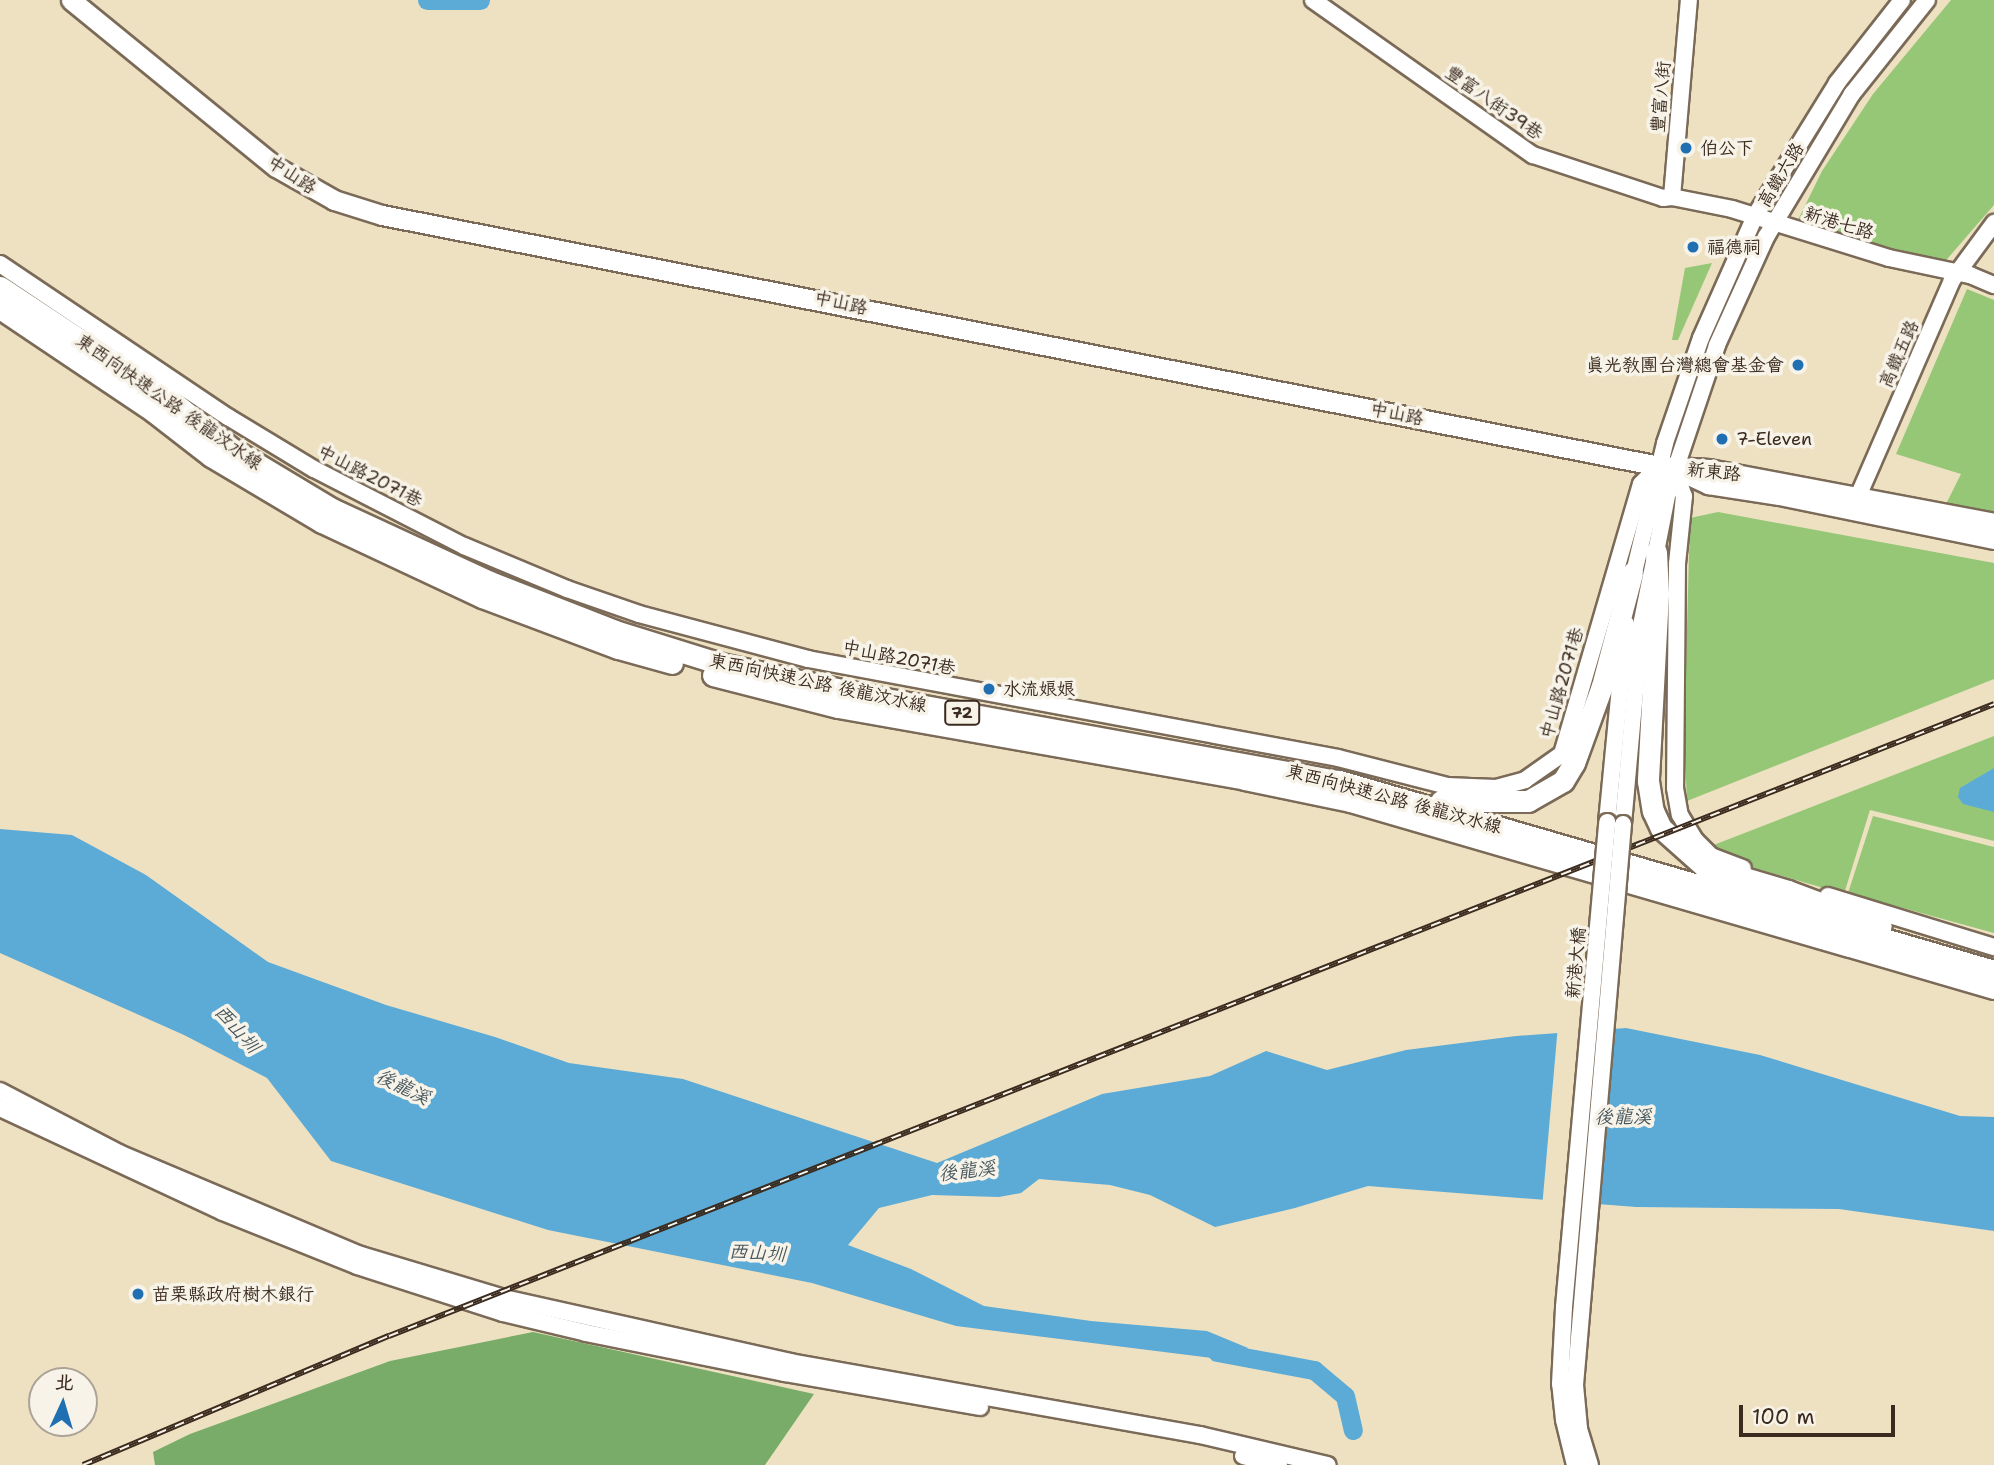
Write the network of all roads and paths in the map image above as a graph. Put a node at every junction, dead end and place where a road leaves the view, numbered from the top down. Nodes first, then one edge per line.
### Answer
1 (71, 0) edge
2 (1313, 0) edge
3 (1689, 0) edge
4 (1902, 0) edge
5 (1927, 0) edge
6 (1672, 197) junction
7 (1755, 216) junction
8 (1775, 222) junction
9 (1994, 223) edge
10 (0, 264) edge
11 (1957, 272) junction
12 (1994, 285) edge
13 (0, 286) edge
14 (0, 309) edge
15 (1667, 467) junction
16 (1856, 502) junction
17 (1994, 523) edge
18 (1994, 538) edge
19 (1656, 552) junction
20 (1633, 573) junction
21 (1654, 720) dead end
22 (1676, 726) junction
23 (1411, 800) junction
24 (1615, 823) junction
25 (1994, 947) edge
26 (1994, 970) edge
27 (1994, 988) edge
28 (0, 1091) edge
29 (0, 1108) edge
30 (1279, 1465) edge
31 (1328, 1465) edge
32 (1575, 1465) edge
33 (1590, 1465) edge

1 - 15 main road, 中山路
2 - 6 street, 豐富八街39巷
3 - 6 street, 豐富八街
4 - 7 street, 高鐵六路
5 - 8 street, 高鐵六路
6 - 7 street, 新港七路
7 - 8 street, 新港七路
7 - 15 street, 高鐵六路
8 - 11 street, 新港七路
8 - 15 street, 高鐵六路
9 - 11 street, 高鐵五路
10 - 15 street, 中山路2071巷
11 - 12 street, 新港七路
11 - 16 street, 高鐵五路
13 - 23 highway, 東西向快速公路 後龍汶水線 / 72
14 - 27 highway, 東西向快速公路 後龍汶水線 / 72
15 - 16 main road, 新東路
15 - 19 street, 新港大橋
15 - 20 street, 新港大橋
15 - 22 street
16 - 17 main road, 新東路
16 - 18 main road, 新東路
19 - 24 street, 新港大橋
19 - 26 highway
20 - 23 highway
20 - 24 street, 新港大橋
21 - 22 street
22 - 25 street
23 - 26 highway, 東西向快速公路 後龍汶水線 / 72
24 - 32 street, 新港大橋, bridge
24 - 33 street, 新港大橋, bridge
28 - 31 street
29 - 30 street

